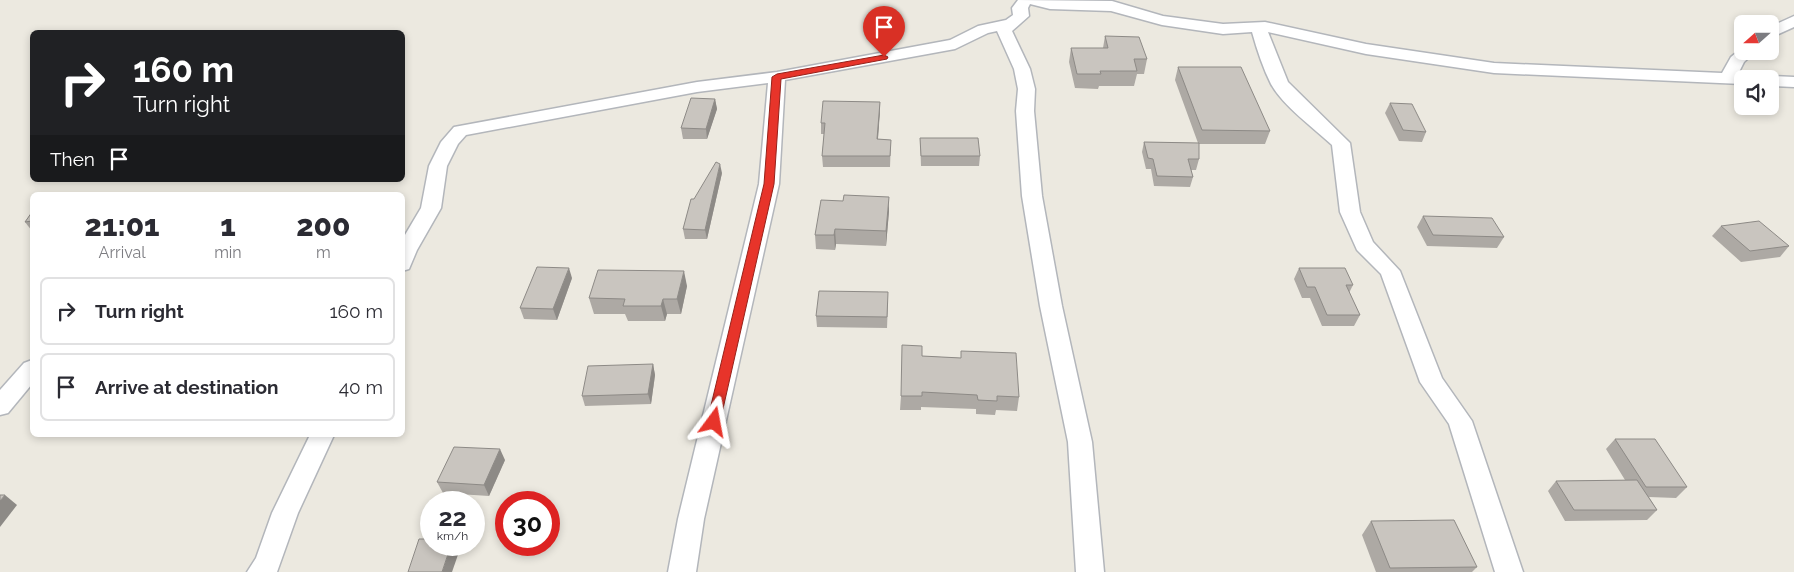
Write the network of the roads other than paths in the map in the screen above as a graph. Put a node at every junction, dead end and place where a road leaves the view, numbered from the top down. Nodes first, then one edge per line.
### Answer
1 (1025, 0) edge
2 (1033, 0) edge
3 (1794, 20) edge
4 (1011, 24) junction
5 (1258, 27) junction
6 (1779, 28) edge
7 (777, 77) junction
8 (1734, 78) edge
9 (1779, 81) edge
10 (1794, 82) edge
11 (405, 256) edge
12 (30, 371) edge
13 (0, 406) edge
14 (321, 437) edge
15 (261, 572) edge
16 (682, 572) edge
17 (1090, 572) edge
18 (1508, 572) edge

1 - 4 street
2 - 5 street
3 - 6 street
4 - 7 street
4 - 17 street
5 - 8 street
5 - 18 street
7 - 11 street
7 - 16 street
9 - 10 street
12 - 13 street
14 - 15 street

